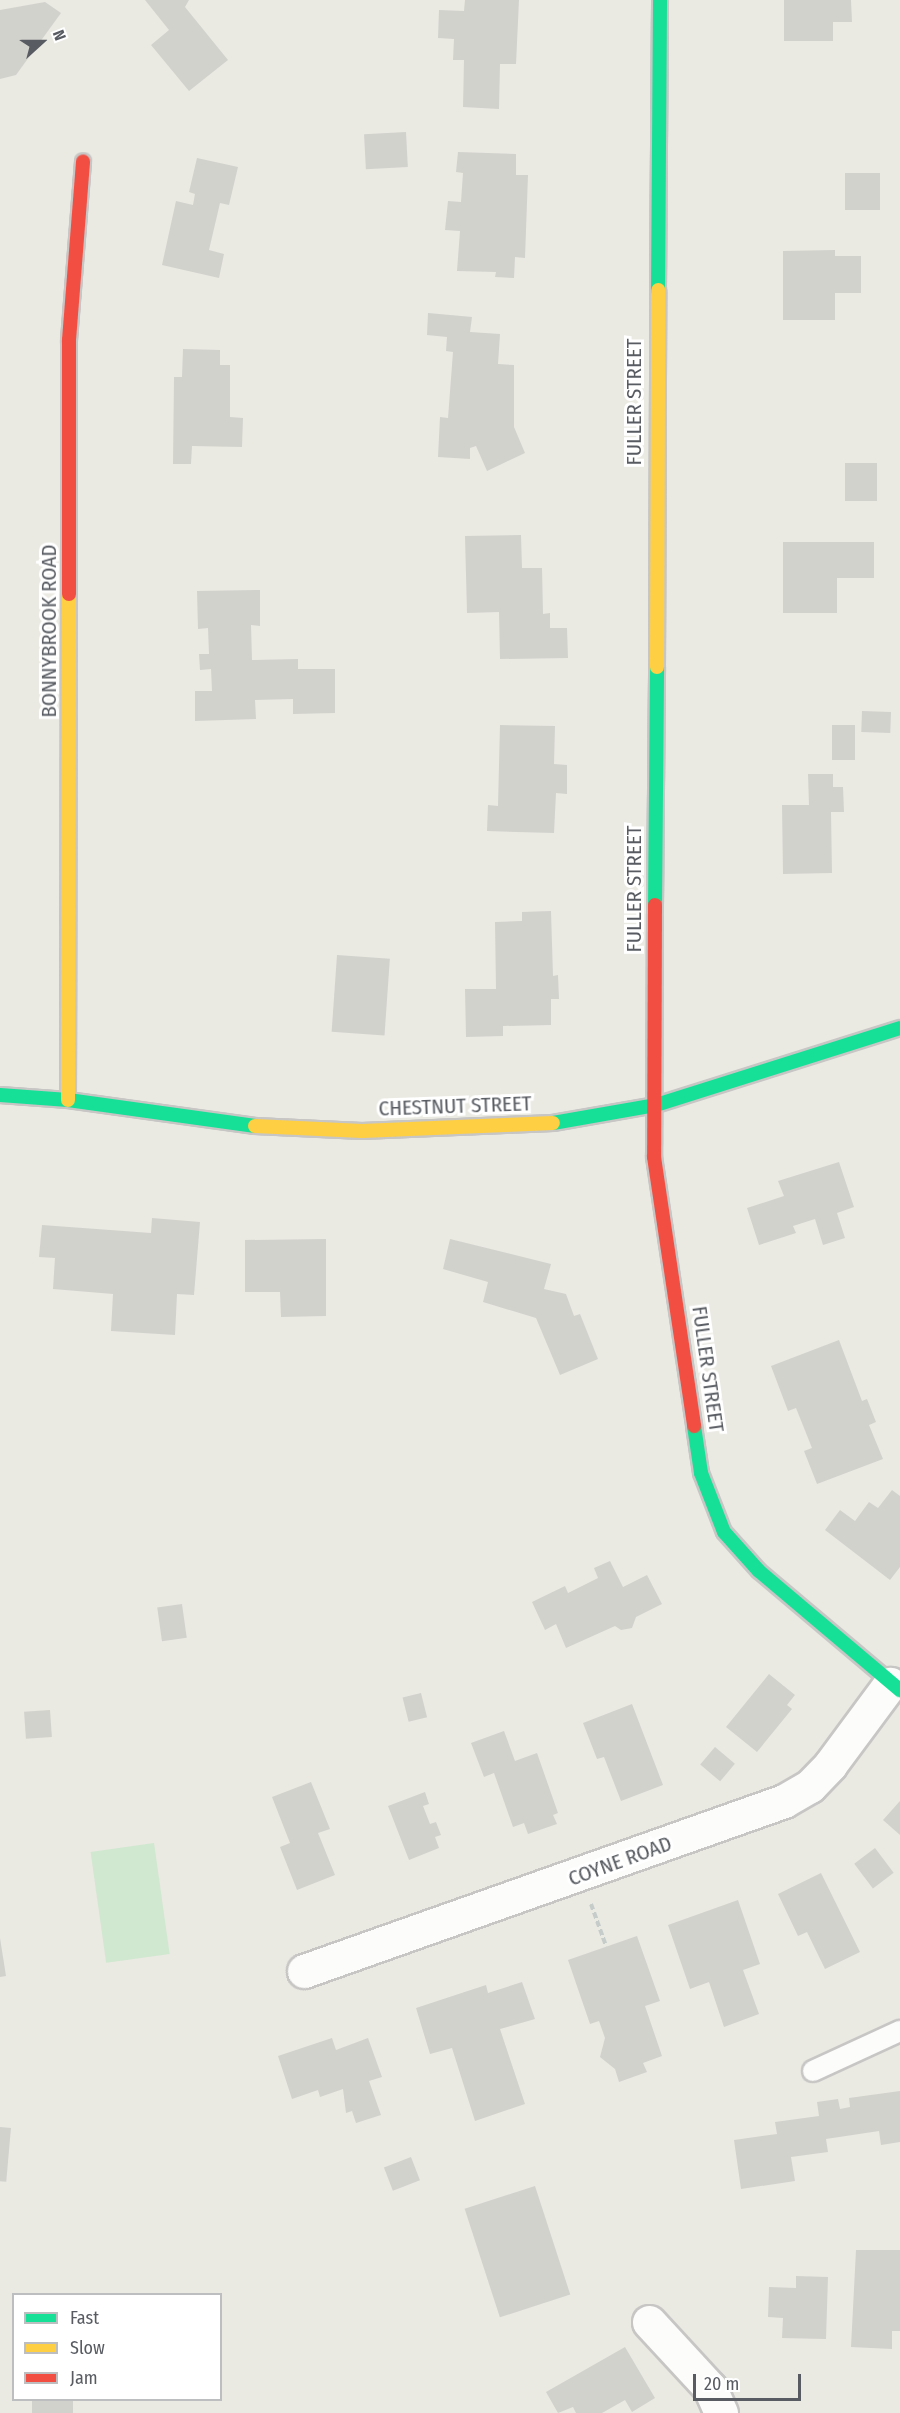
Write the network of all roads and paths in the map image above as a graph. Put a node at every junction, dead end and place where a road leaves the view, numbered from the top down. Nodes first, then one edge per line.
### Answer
1 (660, 0) edge
2 (82, 162) dead end
3 (900, 1028) edge
4 (0, 1095) edge
5 (68, 1100) junction
6 (656, 1105) junction
7 (895, 1687) edge
8 (590, 1901) dead end
9 (606, 1946) dead end
10 (304, 1971) dead end
11 (900, 2031) edge
12 (813, 2071) dead end
13 (649, 2322) dead end
14 (721, 2413) edge

1 - 6 street, FULLER STREET
2 - 5 street, BONNYBROOK ROAD
3 - 6 street, CHESTNUT STREET
4 - 5 street, CHESTNUT STREET
5 - 6 street, CHESTNUT STREET
6 - 7 street, FULLER STREET
7 - 10 street, COYNE ROAD
8 - 9 path
11 - 12 lane
13 - 14 street

